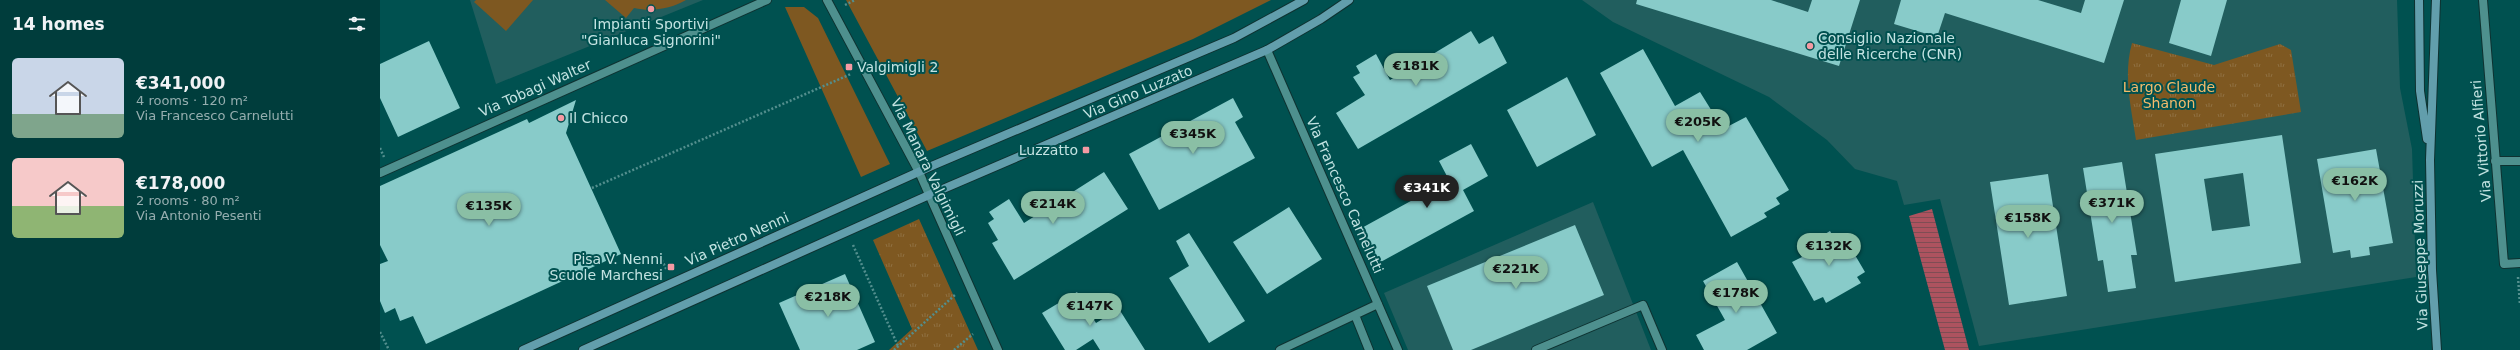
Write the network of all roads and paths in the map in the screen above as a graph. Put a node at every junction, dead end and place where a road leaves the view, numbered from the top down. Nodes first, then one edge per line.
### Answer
1 (767, 0) edge
2 (827, 0) edge
3 (1304, 0) edge
4 (1349, 0) edge
5 (2419, 0) edge
6 (2436, 0) edge
7 (2483, 0) edge
8 (1267, 50) junction
9 (851, 74) dead end
10 (2430, 160) junction
11 (2495, 161) junction
12 (2520, 161) edge
13 (919, 172) junction
14 (380, 173) edge
15 (592, 188) dead end
16 (929, 195) junction
17 (852, 244) dead end
18 (662, 260) dead end
19 (2518, 263) edge
20 (667, 271) dead end
21 (956, 294) dead end
22 (1378, 304) junction
23 (2520, 305) edge
24 (1355, 315) junction
25 (380, 332) edge
26 (973, 334) dead end
27 (898, 346) junction
28 (389, 350) edge
29 (523, 350) edge
30 (583, 350) edge
31 (894, 350) edge
32 (954, 350) edge
33 (998, 350) edge
34 (1280, 350) edge
35 (1369, 350) edge
36 (1398, 350) edge
37 (1536, 350) edge
38 (1662, 350) edge
39 (2437, 350) edge

1 - 14 street, Via Tobagi Walter
2 - 13 street, Via Manara Valgimigli
3 - 13 main road, Via Gino Luzzato
4 - 8 main road, Via Gino Luzzato
5 - 10 main road, Via Giuseppe Moruzzi
6 - 10 main road, Via Giuseppe Moruzzi
7 - 11 street, Via Vittorio Alfieri
8 - 16 main road, Via Gino Luzzato
8 - 22 street, Via Francesco Carnelutti
9 - 15 path
10 - 39 main road, Via Giuseppe Moruzzi
11 - 12 street
11 - 19 street, Via Vittorio Alfieri
13 - 16 street, Via Manara Valgimigli
13 - 29 main road, Via Pietro Nenni
16 - 30 main road
16 - 33 street, Via Manara Valgimigli
17 - 27 path
18 - 20 path
19 - 23 path
21 - 27 path
22 - 24 street
22 - 36 street, Via Francesco Carnelutti
24 - 34 street
24 - 35 street
25 - 28 path
26 - 32 path
27 - 31 path
37 - 38 street

